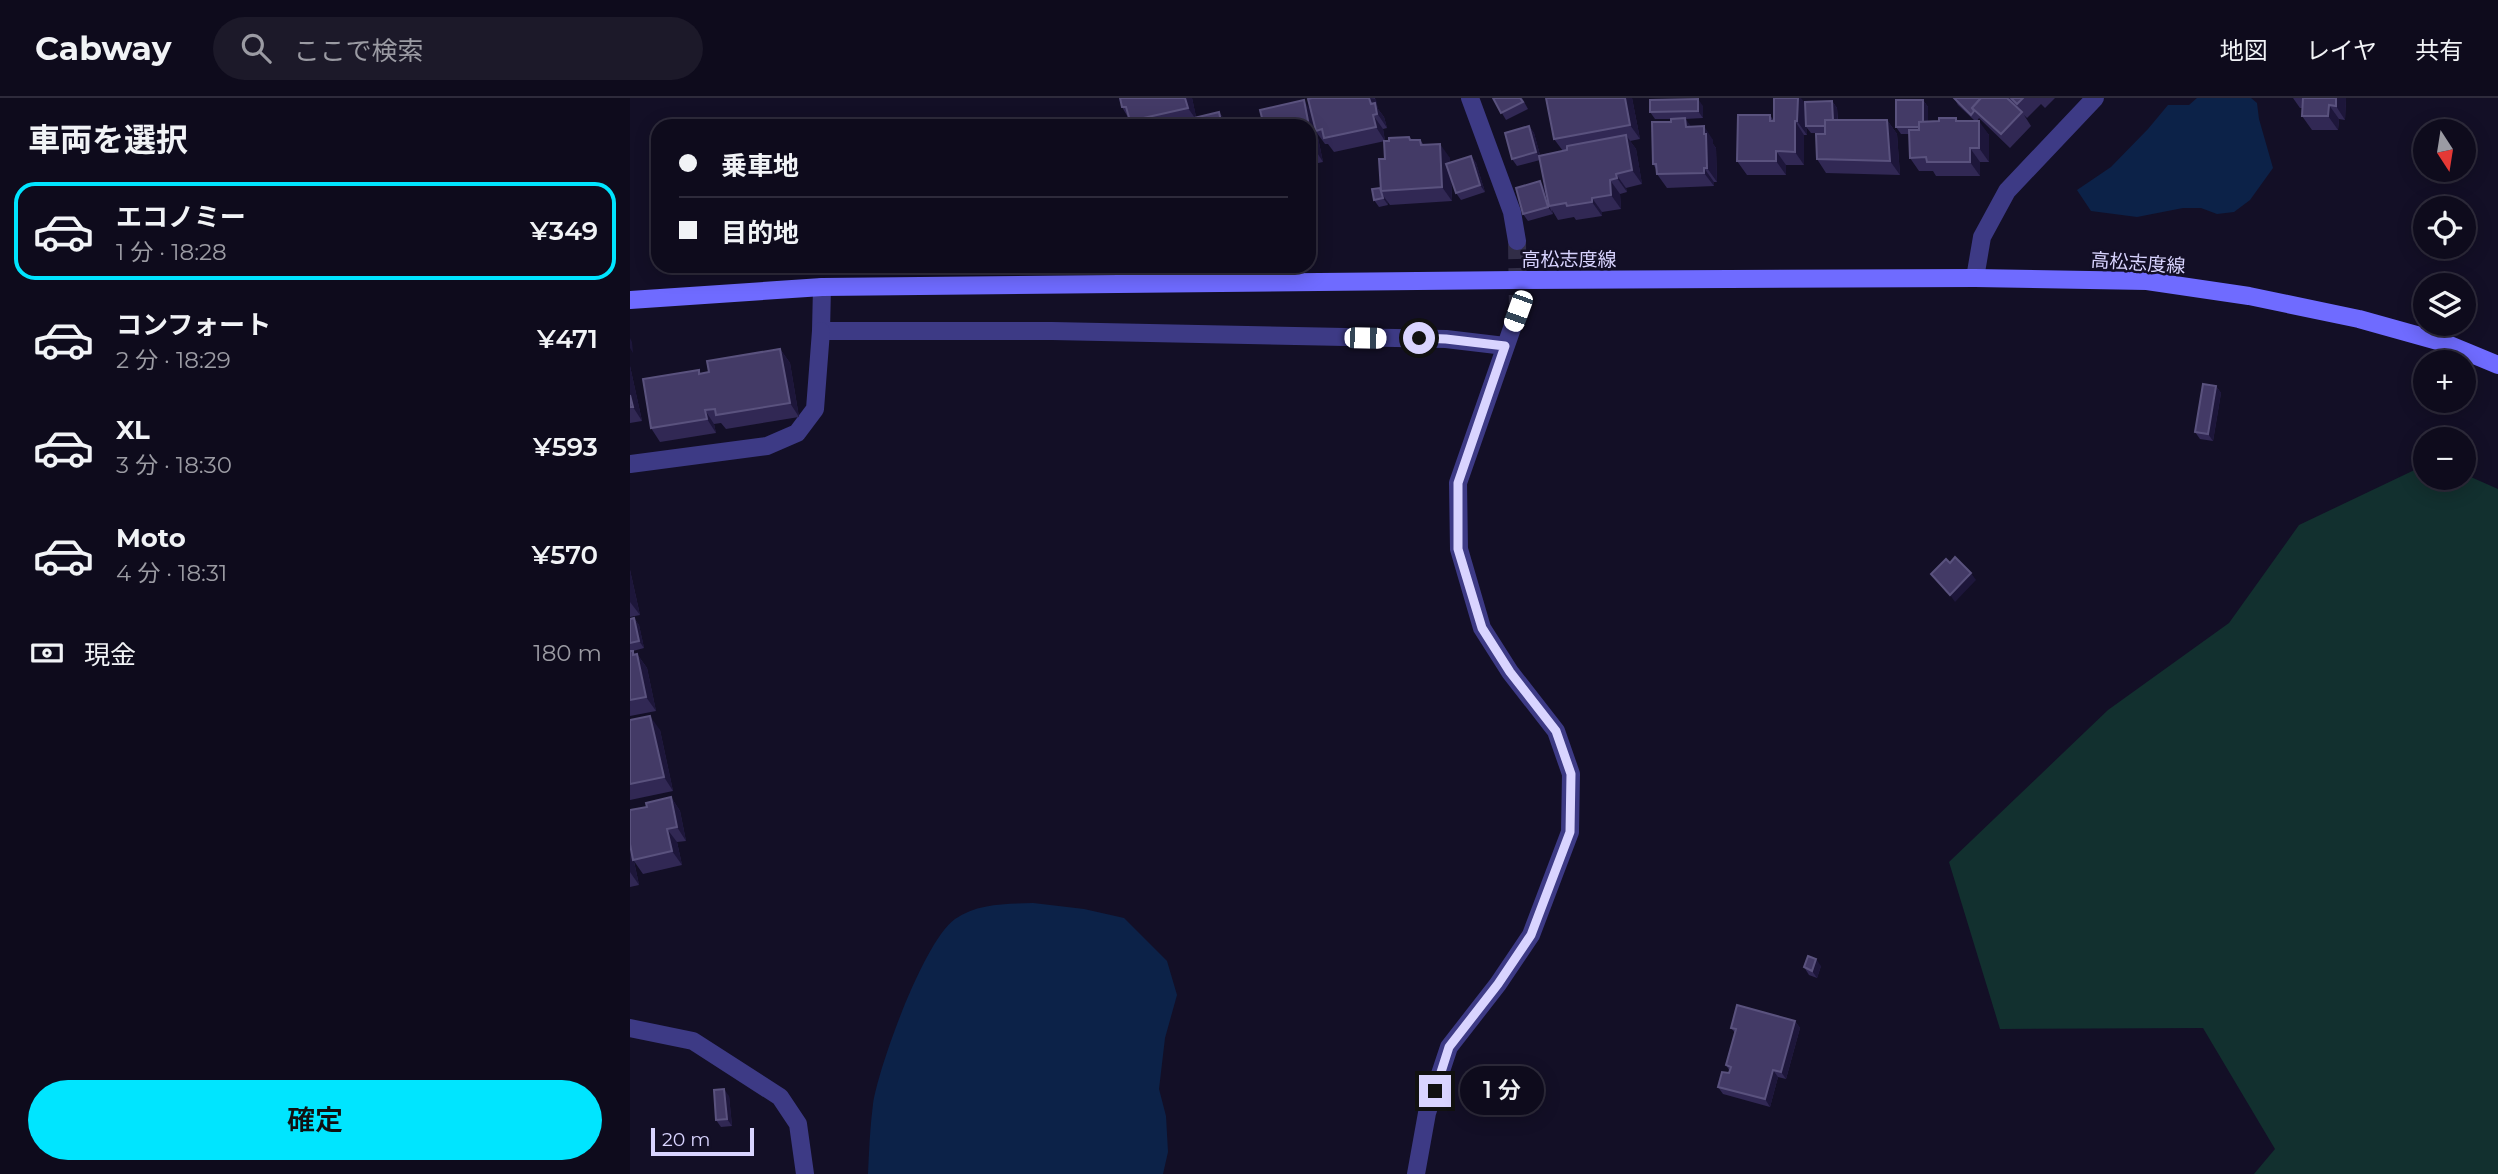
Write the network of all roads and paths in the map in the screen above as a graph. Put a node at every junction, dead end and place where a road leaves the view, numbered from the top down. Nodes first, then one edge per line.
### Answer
1 (1470, 98) edge
2 (2095, 98) edge
3 (1517, 241) tunnel mouth
4 (1975, 278) junction
5 (822, 287) junction
6 (630, 300) edge
7 (1518, 311) tunnel mouth
8 (821, 331) junction
9 (1505, 346) junction
10 (2498, 365) edge
11 (630, 464) edge
12 (630, 1028) edge
13 (805, 1174) edge
14 (1416, 1174) edge

1 - 3 street
2 - 4 street
4 - 5 main road, 高松志度線
4 - 10 main road, 高松志度線
5 - 6 main road, 高松志度線
5 - 8 street
7 - 9 street
8 - 9 street
8 - 11 street
9 - 14 street
12 - 13 street

